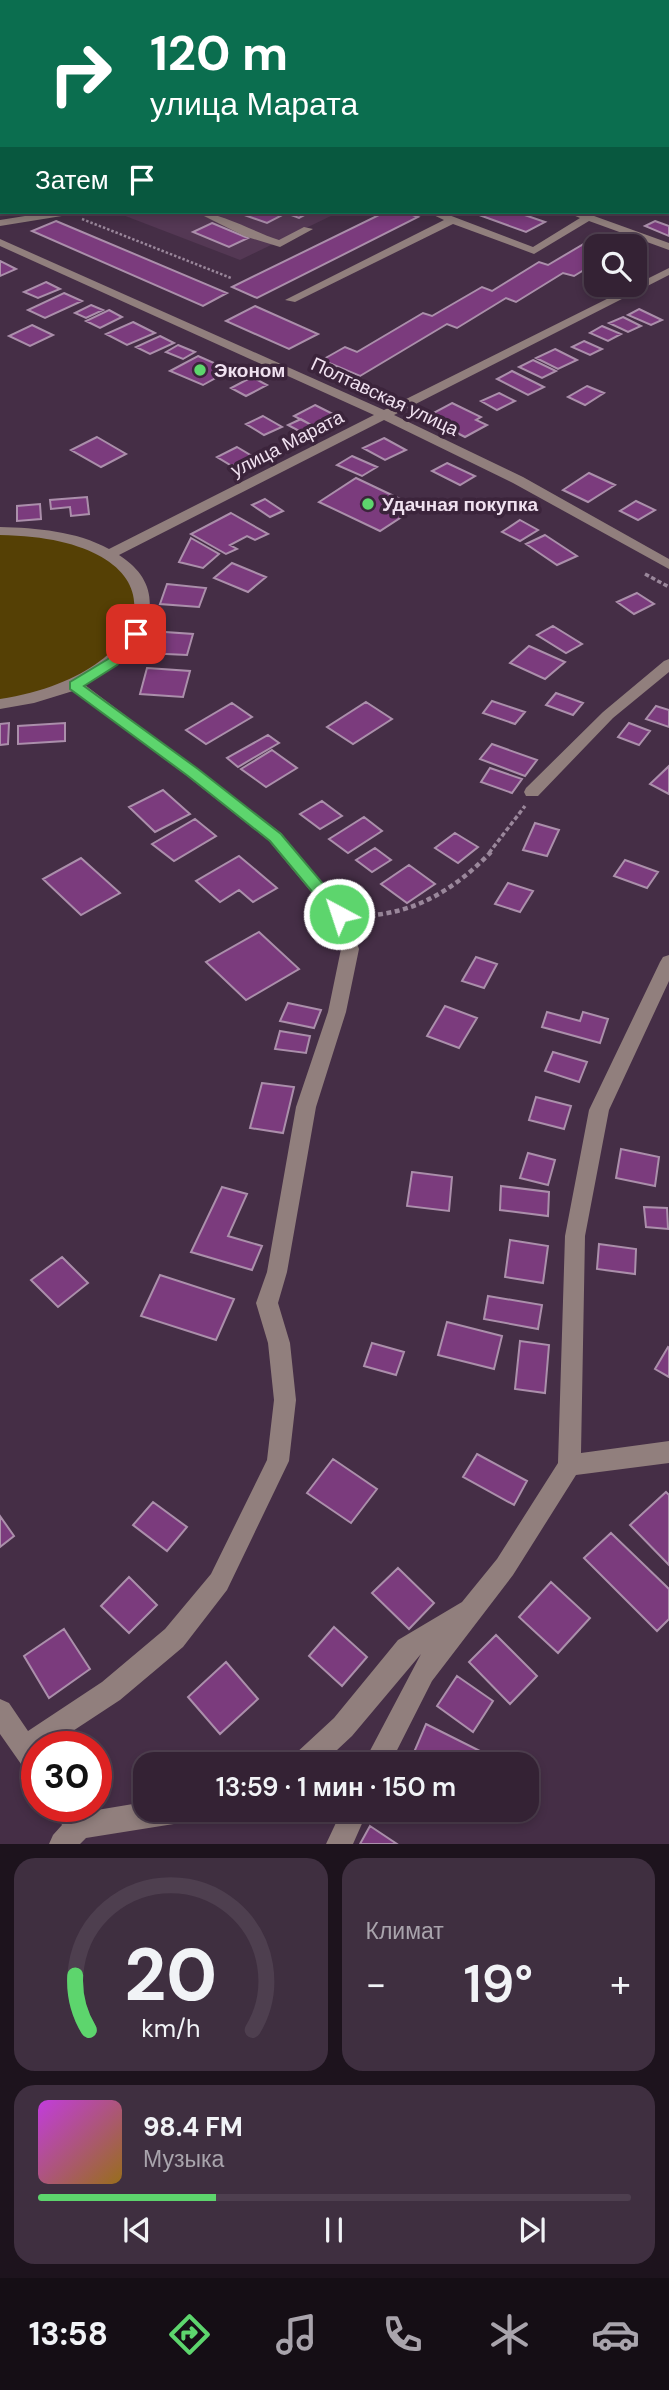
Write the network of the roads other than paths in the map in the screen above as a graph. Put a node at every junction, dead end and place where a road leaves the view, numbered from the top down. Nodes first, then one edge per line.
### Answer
1 (55, 214) edge
2 (205, 214) edge
3 (437, 214) edge
4 (580, 214) edge
5 (588, 217) junction
6 (453, 220) junction
7 (0, 223) edge
8 (309, 229) dead end
9 (0, 242) edge
10 (669, 247) edge
11 (669, 271) edge
12 (291, 300) dead end
13 (384, 415) junction
14 (0, 531) edge
15 (110, 554) junction
16 (669, 565) edge
17 (669, 664) edge
18 (75, 685) junction
19 (0, 704) edge
20 (533, 792) road end
21 (669, 962) edge
22 (669, 1451) edge
23 (569, 1465) junction
24 (474, 1606) junction
25 (0, 1712) edge
26 (62, 1731) edge
27 (21, 1742) edge
28 (316, 1752) edge
29 (382, 1752) edge
30 (133, 1816) edge
31 (349, 1822) edge
32 (69, 1825) edge
33 (339, 1844) edge

1 - 7 street
2 - 8 street
3 - 6 street
4 - 5 street
5 - 6 street
5 - 10 street
6 - 12 street
9 - 13 street, Полтавская улица
11 - 13 street, улица Марата
13 - 15 street, улица Марата
13 - 16 street, Полтавская улица
14 - 15 street
15 - 18 street
17 - 20 street
18 - 19 street
18 - 26 street
21 - 23 street
22 - 23 street
23 - 24 street
24 - 28 street
24 - 29 street
25 - 27 street
30 - 32 street
31 - 33 street

